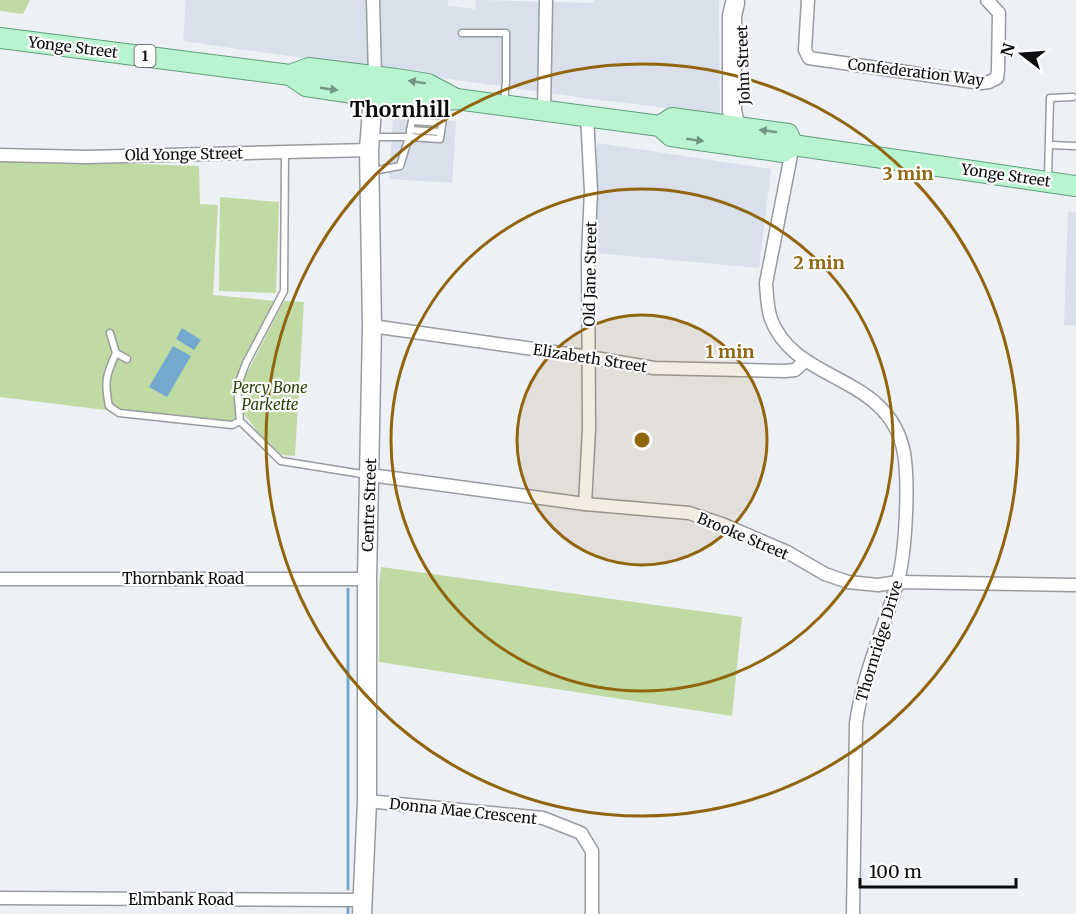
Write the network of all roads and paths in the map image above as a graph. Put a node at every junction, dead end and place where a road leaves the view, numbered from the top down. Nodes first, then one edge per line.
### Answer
1 (373, 0) edge
2 (546, 0) edge
3 (808, 0) edge
4 (987, 0) edge
5 (734, 2) edge
6 (462, 33) dead end
7 (0, 38) edge
8 (374, 86) junction
9 (1073, 97) dead end
10 (451, 99) junction
11 (416, 101) junction
12 (504, 105) junction
13 (544, 111) junction
14 (587, 116) junction
15 (412, 121) junction
16 (442, 123) junction
17 (411, 130) junction
18 (441, 132) junction
19 (736, 136) junction
20 (409, 137) junction
21 (369, 144) junction
22 (793, 145) junction
23 (1050, 145) junction
24 (1076, 146) edge
25 (285, 152) junction
26 (0, 155) edge
27 (369, 171) junction
28 (1047, 181) junction
29 (1076, 186) edge
30 (372, 326) junction
31 (110, 333) dead end
32 (116, 353) junction
33 (589, 357) junction
34 (127, 359) dead end
35 (805, 361) junction
36 (240, 421) junction
37 (370, 475) junction
38 (585, 504) junction
39 (0, 579) edge
40 (367, 579) junction
41 (898, 582) junction
42 (1076, 585) edge
43 (367, 801) junction
44 (0, 898) edge
45 (362, 907) edge
46 (592, 914) edge
47 (853, 914) edge

1 - 8 street
2 - 13 street
3 - 4 street, Confederation Way
5 - 19 main road, John Street
6 - 12 lane
7 - 8 main road, Yonge Street / 1
10 -> 8 main road, Yonge Street / 1
8 - 11 main road, Yonge Street / 1
8 - 21 main road, Centre Street
9 - 23 lane
10 - 11 main road, Yonge Street / 1
10 - 12 main road, Yonge Street / 1
10 - 16 lane
11 - 15 lane
12 - 13 main road, Yonge Street / 1
13 - 14 main road, Yonge Street / 1
14 - 19 main road, Yonge Street / 1
14 - 33 street, Old Jane Street
15 - 16 lane
15 - 17 lane
16 - 18 lane
17 - 18 lane
17 - 20 lane
18 - 20 lane
19 - 22 main road, Yonge Street / 1
20 - 21 lane
20 - 27 lane
21 - 25 street, Old Yonge Street
21 - 27 main road, Centre Street
22 - 28 main road, Yonge Street / 1
22 - 35 street, Thornridge Drive
23 - 24 lane
23 - 28 lane
25 - 26 street, Old Yonge Street
25 - 36 lane
27 - 30 main road, Centre Street
28 - 29 main road, Yonge Street / 1
30 - 33 street, Elizabeth Street
30 - 37 main road, Centre Street
31 - 32 lane
32 - 34 lane
32 - 36 lane
33 - 35 street, Elizabeth Street
33 - 38 street, Old Jane Street
35 - 41 street, Thornridge Drive
36 - 37 lane
37 - 38 street, Brooke Street
37 - 40 main road, Centre Street
38 - 41 street, Brooke Street
39 - 40 street, Thornbank Road
40 - 43 main road, Centre Street
41 - 42 street, Brooke Street
41 - 47 street, Thornridge Drive
43 - 45 main road, Centre Street
43 - 46 street, Donna Mae Crescent
44 - 45 street, Elmbank Road

